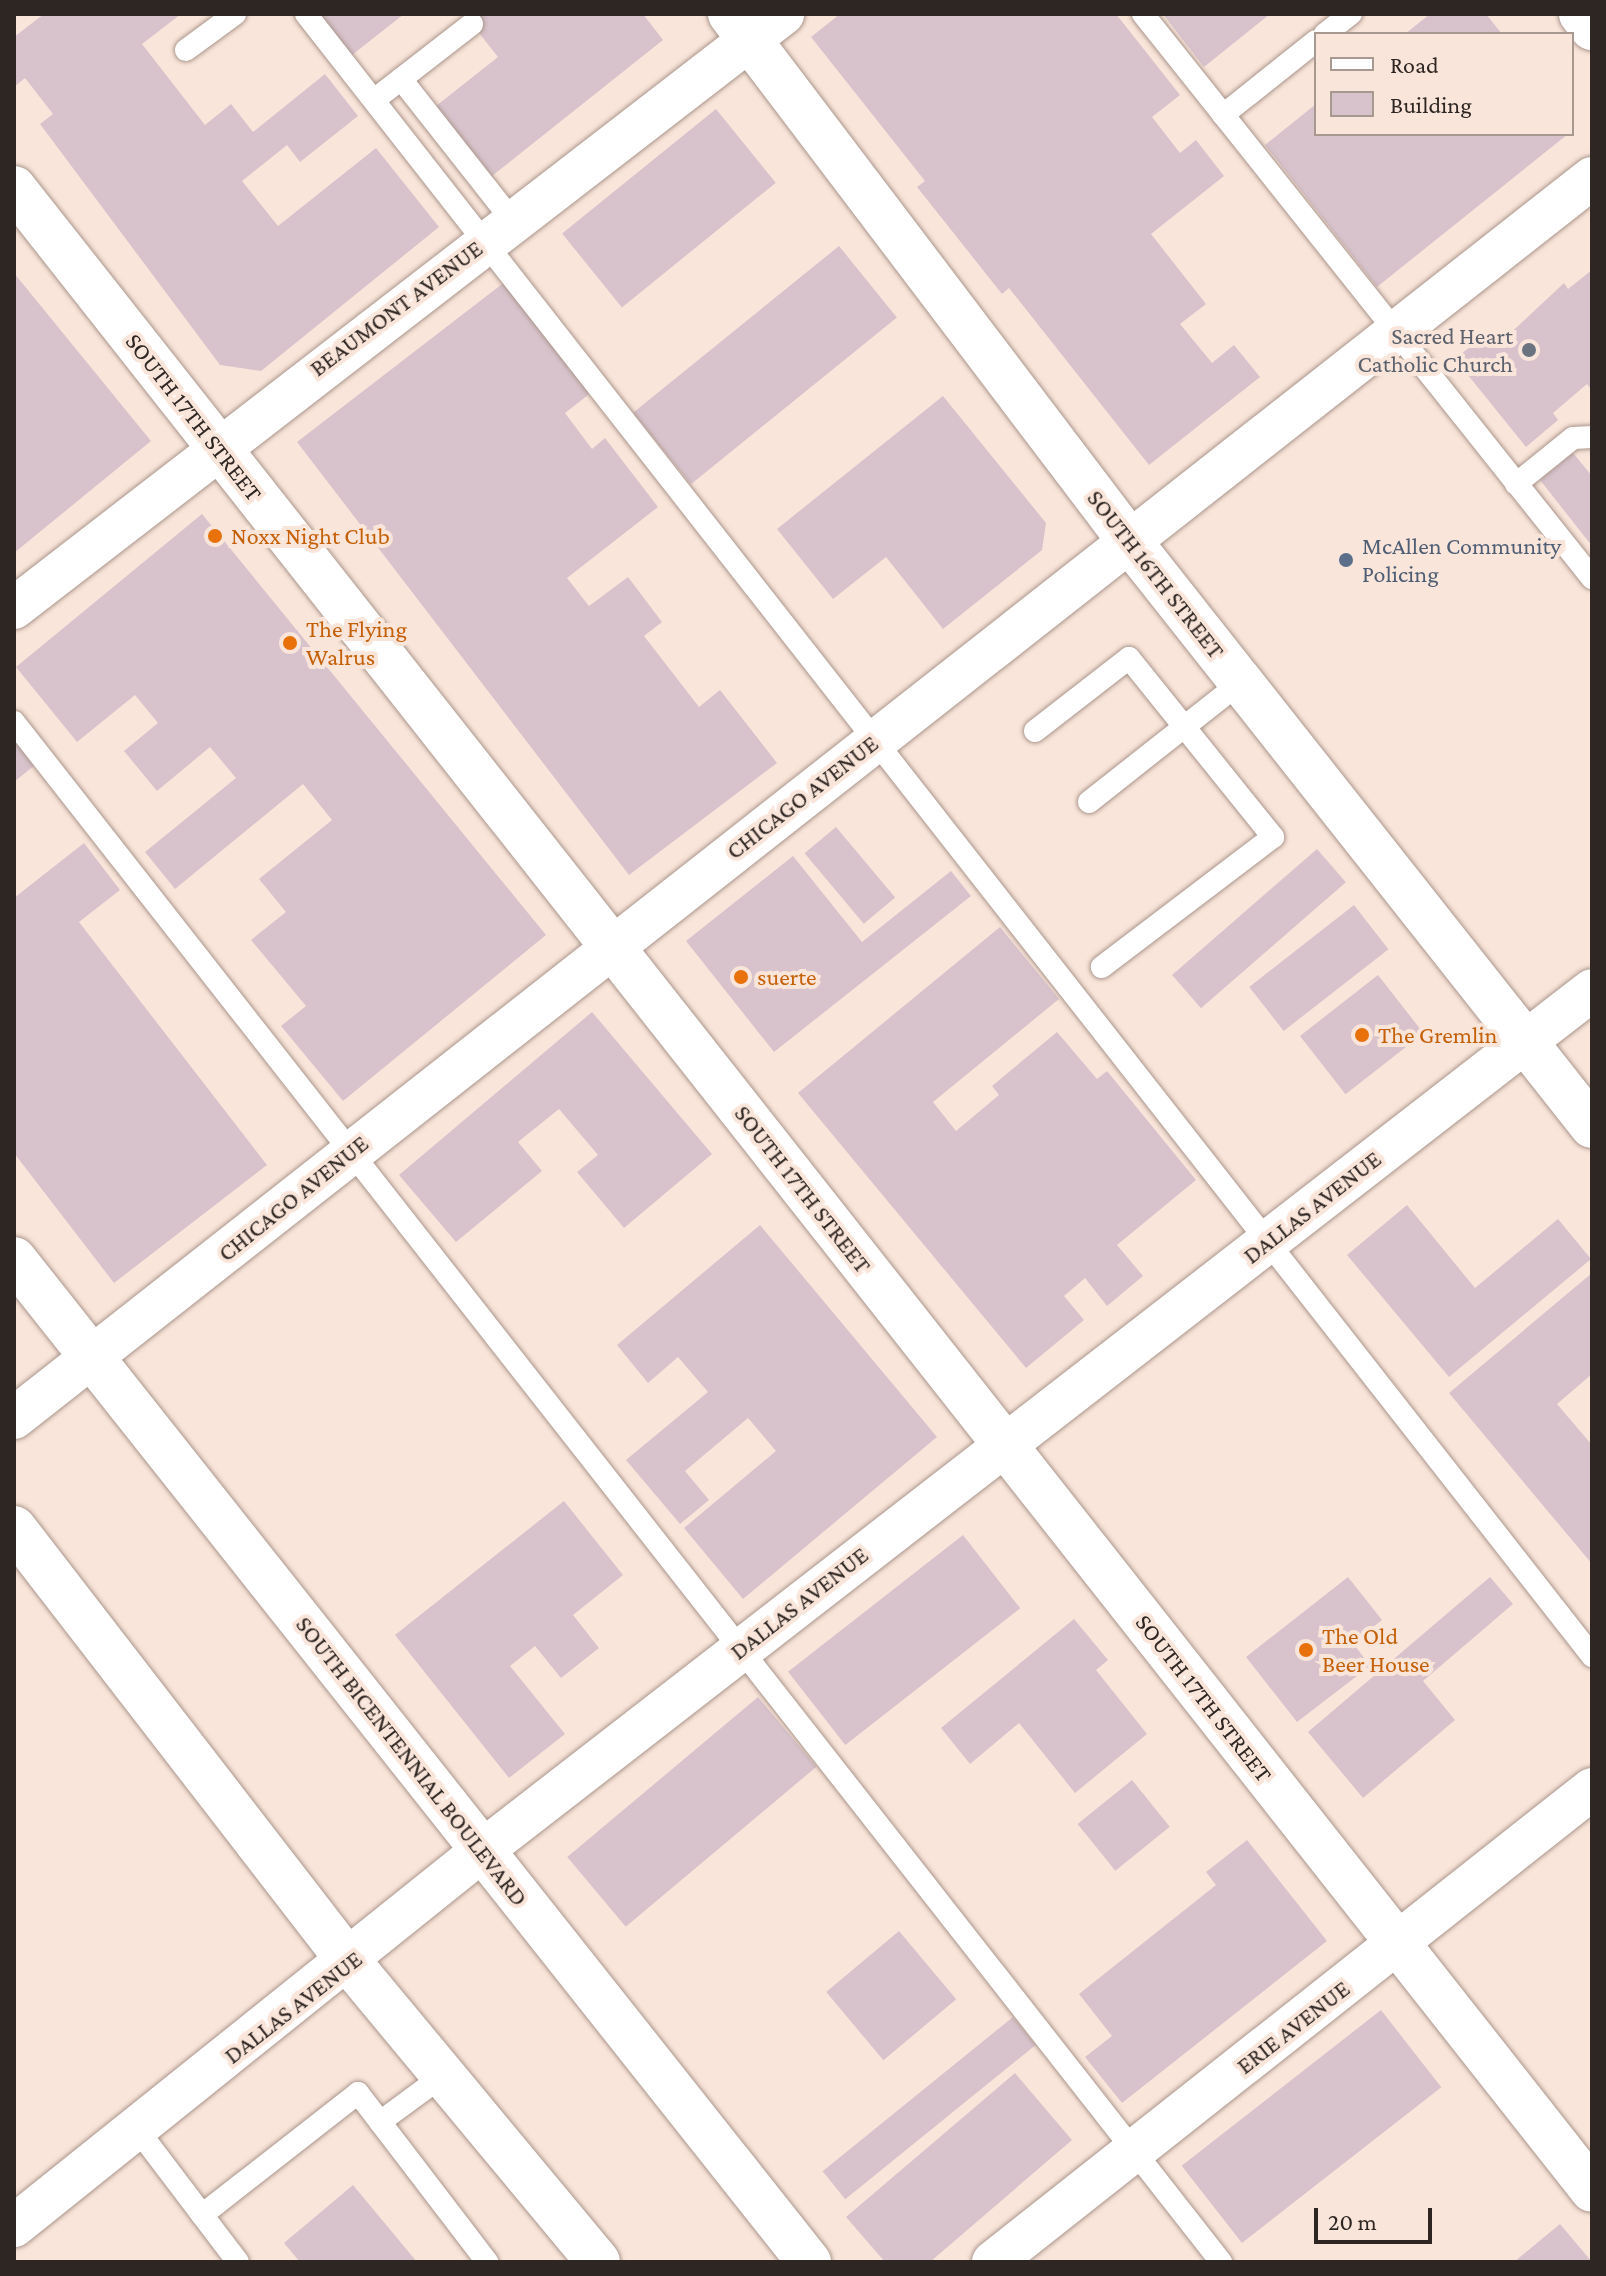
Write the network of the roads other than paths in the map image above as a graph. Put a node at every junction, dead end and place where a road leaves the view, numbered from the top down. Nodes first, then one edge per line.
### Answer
1 (235, 14) edge
2 (306, 14) edge
3 (1143, 14) edge
4 (1351, 14) edge
5 (1581, 14) edge
6 (754, 23) edge
7 (472, 24) dead end
8 (1592, 28) edge
9 (1328, 32) edge
10 (1314, 43) edge
11 (186, 50) dead end
12 (401, 79) junction
13 (374, 100) junction
14 (1223, 115) junction
15 (1592, 178) edge
16 (14, 188) edge
17 (498, 231) junction
18 (1396, 333) junction
19 (1592, 437) edge
20 (216, 445) junction
21 (1516, 484) junction
22 (1131, 543) junction
23 (1592, 578) edge
24 (14, 608) edge
25 (1241, 682) junction
26 (14, 722) edge
27 (1185, 729) junction
28 (1035, 731) dead end
29 (873, 742) junction
30 (1089, 802) dead end
31 (611, 946) junction
32 (1102, 967) dead end
33 (1592, 990) edge
34 (1526, 1042) junction
35 (1592, 1126) edge
36 (354, 1149) junction
37 (1265, 1242) junction
38 (14, 1259) edge
39 (92, 1358) junction
40 (14, 1418) edge
41 (1003, 1443) junction
42 (14, 1528) edge
43 (743, 1647) junction
44 (1592, 1656) edge
45 (1592, 1789) edge
46 (483, 1850) junction
47 (1398, 1944) junction
48 (350, 1963) junction
49 (444, 2075) junction
50 (380, 2122) junction
51 (137, 2129) junction
52 (1133, 2152) junction
53 (1592, 2190) edge
54 (202, 2215) junction
55 (14, 2226) edge
56 (238, 2262) edge
57 (487, 2262) edge
58 (598, 2262) edge
59 (809, 2262) edge
60 (993, 2262) edge
61 (1221, 2262) edge

1 - 11 lane
2 - 13 lane
3 - 14 lane
4 - 9 lane
5 - 8 street
6 - 17 street, BEAUMONT AVENUE
6 - 22 street, SOUTH 16TH STREET
7 - 12 lane
10 - 14 lane
12 - 13 lane
12 - 17 lane
13 - 17 lane
14 - 18 lane
15 - 18 street, CHICAGO AVENUE
16 - 20 street, SOUTH 17TH STREET
17 - 20 street, BEAUMONT AVENUE
17 - 29 lane
18 - 21 lane
18 - 22 street, CHICAGO AVENUE
19 - 21 lane
20 - 24 street, BEAUMONT AVENUE
20 - 31 street, SOUTH 17TH STREET
21 - 23 lane
22 - 25 street, SOUTH 16TH STREET
22 - 29 street, CHICAGO AVENUE
25 - 27 lane
25 - 34 street, SOUTH 16TH STREET
26 - 36 lane
27 - 28 lane
27 - 30 lane
27 - 32 lane
29 - 31 street, CHICAGO AVENUE
29 - 37 lane
31 - 36 street, CHICAGO AVENUE
31 - 41 street, SOUTH 17TH STREET
33 - 34 street, DALLAS AVENUE
34 - 35 street, SOUTH 16TH STREET
34 - 37 street, DALLAS AVENUE
36 - 39 street, CHICAGO AVENUE
36 - 43 lane
37 - 41 street, DALLAS AVENUE
37 - 44 lane
38 - 39 street, SOUTH BICENTENNIAL BOULEVARD
39 - 40 street, CHICAGO AVENUE
39 - 46 street, SOUTH BICENTENNIAL BOULEVARD
41 - 43 street, DALLAS AVENUE
41 - 47 street, SOUTH 17TH STREET
42 - 48 street
43 - 46 street, DALLAS AVENUE
43 - 52 lane
45 - 47 street, ERIE AVENUE
46 - 48 street, DALLAS AVENUE
46 - 59 street, SOUTH BICENTENNIAL BOULEVARD
47 - 52 street, ERIE AVENUE
47 - 53 street, SOUTH 17TH STREET
48 - 49 street
48 - 51 street, DALLAS AVENUE
49 - 50 lane
49 - 58 street
50 - 54 lane
50 - 57 lane
51 - 54 lane
51 - 55 street, DALLAS AVENUE
52 - 60 street, ERIE AVENUE
52 - 61 lane
54 - 56 lane

